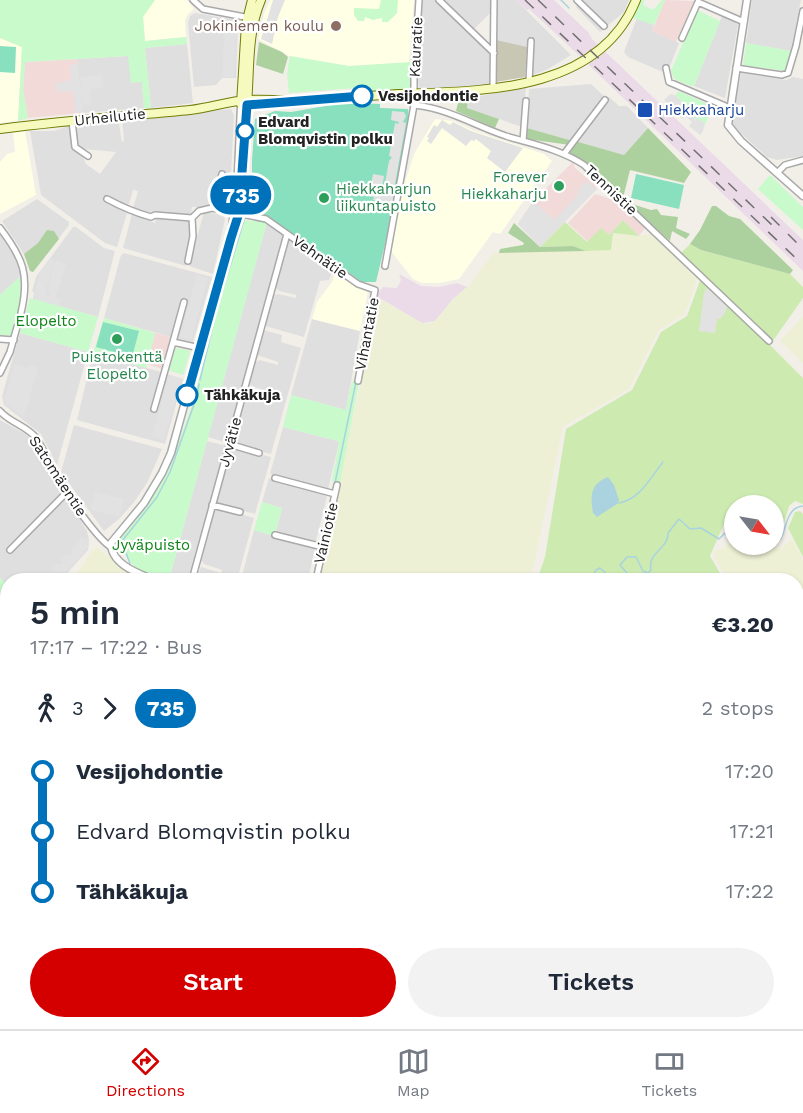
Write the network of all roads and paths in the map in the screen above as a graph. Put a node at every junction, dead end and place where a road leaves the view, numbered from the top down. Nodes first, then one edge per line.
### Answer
1 (193, 0) edge
2 (252, 0) edge
3 (261, 0) edge
4 (419, 0) edge
5 (439, 0) edge
6 (494, 0) edge
7 (577, 0) edge
8 (636, 0) edge
9 (747, 0) edge
10 (803, 11) edge
11 (251, 18) junction
12 (744, 22) junction
13 (604, 26) dead end
14 (682, 38) dead end
15 (531, 41) dead end
16 (494, 53) junction
17 (666, 68) dead end
18 (736, 68) junction
19 (529, 82) junction
20 (493, 89) junction
21 (413, 94) junction
22 (605, 100) dead end
23 (526, 101) dead end
24 (244, 103) junction
25 (414, 105) junction
26 (730, 108) junction
27 (72, 121) junction
28 (0, 129) edge
29 (523, 141) junction
30 (564, 154) junction
31 (88, 156) dead end
32 (803, 160) edge
33 (777, 172) junction
34 (222, 174) dead end
35 (803, 196) edge
36 (107, 199) dead end
37 (212, 208) junction
38 (237, 213) junction
39 (192, 218) junction
40 (0, 228) edge
41 (287, 234) junction
42 (188, 261) dead end
43 (385, 266) dead end
44 (373, 288) joint
45 (184, 302) dead end
46 (21, 313) dead end
47 (17, 327) dead end
48 (0, 339) edge
49 (14, 340) junction
50 (769, 341) dead end
51 (172, 342) junction
52 (200, 348) junction
53 (0, 374) edge
54 (358, 381) dead end
55 (154, 409) dead end
56 (0, 411) edge
57 (229, 444) junction
58 (259, 453) dead end
59 (275, 478) dead end
60 (337, 485) dead end
61 (67, 492) junction
62 (335, 494) junction
63 (213, 505) junction
64 (240, 512) dead end
65 (275, 535) dead end
66 (111, 547) junction
67 (323, 547) junction
68 (10, 550) dead end
69 (139, 573) edge
70 (194, 573) edge
71 (317, 573) edge

1 - 11 street
2 - 11 main road
3 - 11 main road
4 - 21 street, Kauratie
5 - 16 street
6 - 16 street
7 - 13 street
8 - 19 main road, Urheilutie
9 - 12 street
10 - 18 street
11 - 24 main road
12 - 14 street
12 - 18 street
15 - 19 street
16 - 20 street
17 - 26 street
18 - 26 street
19 - 20 main road, Urheilutie
20 - 21 main road, Urheilutie
21 - 24 main road, Urheilutie
21 - 25 street
22 - 30 street
23 - 29 street
24 - 27 main road, Urheilutie
24 - 38 street
25 - 29 street, Tennistie
25 - 43 street
26 - 33 street
27 - 28 main road, Urheilutie
27 - 31 street
29 - 30 street, Tennistie
30 - 50 street, Tennistie
32 - 33 street
33 - 35 street
34 - 37 street
36 - 39 street
37 - 38 street, Vehnätie
37 - 39 street
38 - 41 street, Vehnätie
38 - 52 street
39 - 42 street
40 - 46 street
41 - 44 street, Vehnätie
41 - 57 street, Jyvätie
44 - 54 street, Vihantatie
45 - 51 street
47 - 49 street
48 - 49 street
49 - 53 street
51 - 52 street
51 - 55 street
52 - 66 street
56 - 61 street, Satomäentie
57 - 58 street
57 - 63 street, Jyvätie
59 - 62 street
60 - 62 street, Vainiotie
61 - 66 street, Satomäentie
61 - 68 street
62 - 67 street, Vainiotie
63 - 64 street
63 - 70 street, Jyvätie
65 - 67 street
66 - 69 street
67 - 71 street, Vainiotie

